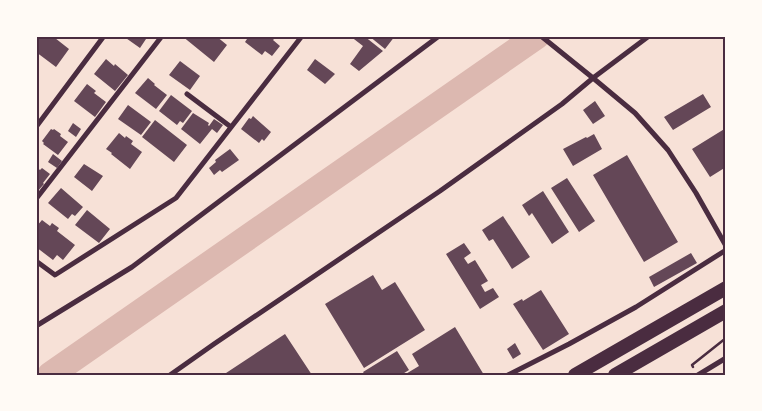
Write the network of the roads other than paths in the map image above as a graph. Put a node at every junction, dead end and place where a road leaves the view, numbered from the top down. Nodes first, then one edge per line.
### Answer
1 (104, 36) edge
2 (162, 36) edge
3 (302, 36) edge
4 (439, 36) edge
5 (541, 36) edge
6 (648, 36) edge
7 (594, 78) junction
8 (187, 94) dead end
9 (36, 127) edge
10 (231, 127) junction
11 (36, 199) edge
12 (726, 248) edge
13 (36, 261) edge
14 (726, 288) edge
15 (726, 312) edge
16 (36, 326) edge
17 (726, 358) edge
18 (696, 372) edge
19 (170, 375) edge
20 (508, 375) edge
21 (575, 375) edge
22 (615, 375) edge

1 - 9 street
2 - 11 street
3 - 10 street
4 - 16 street
5 - 7 street
6 - 7 street
7 - 12 street
7 - 19 street
8 - 10 street
10 - 13 street
12 - 20 street
14 - 21 highway
15 - 22 highway
17 - 18 street

